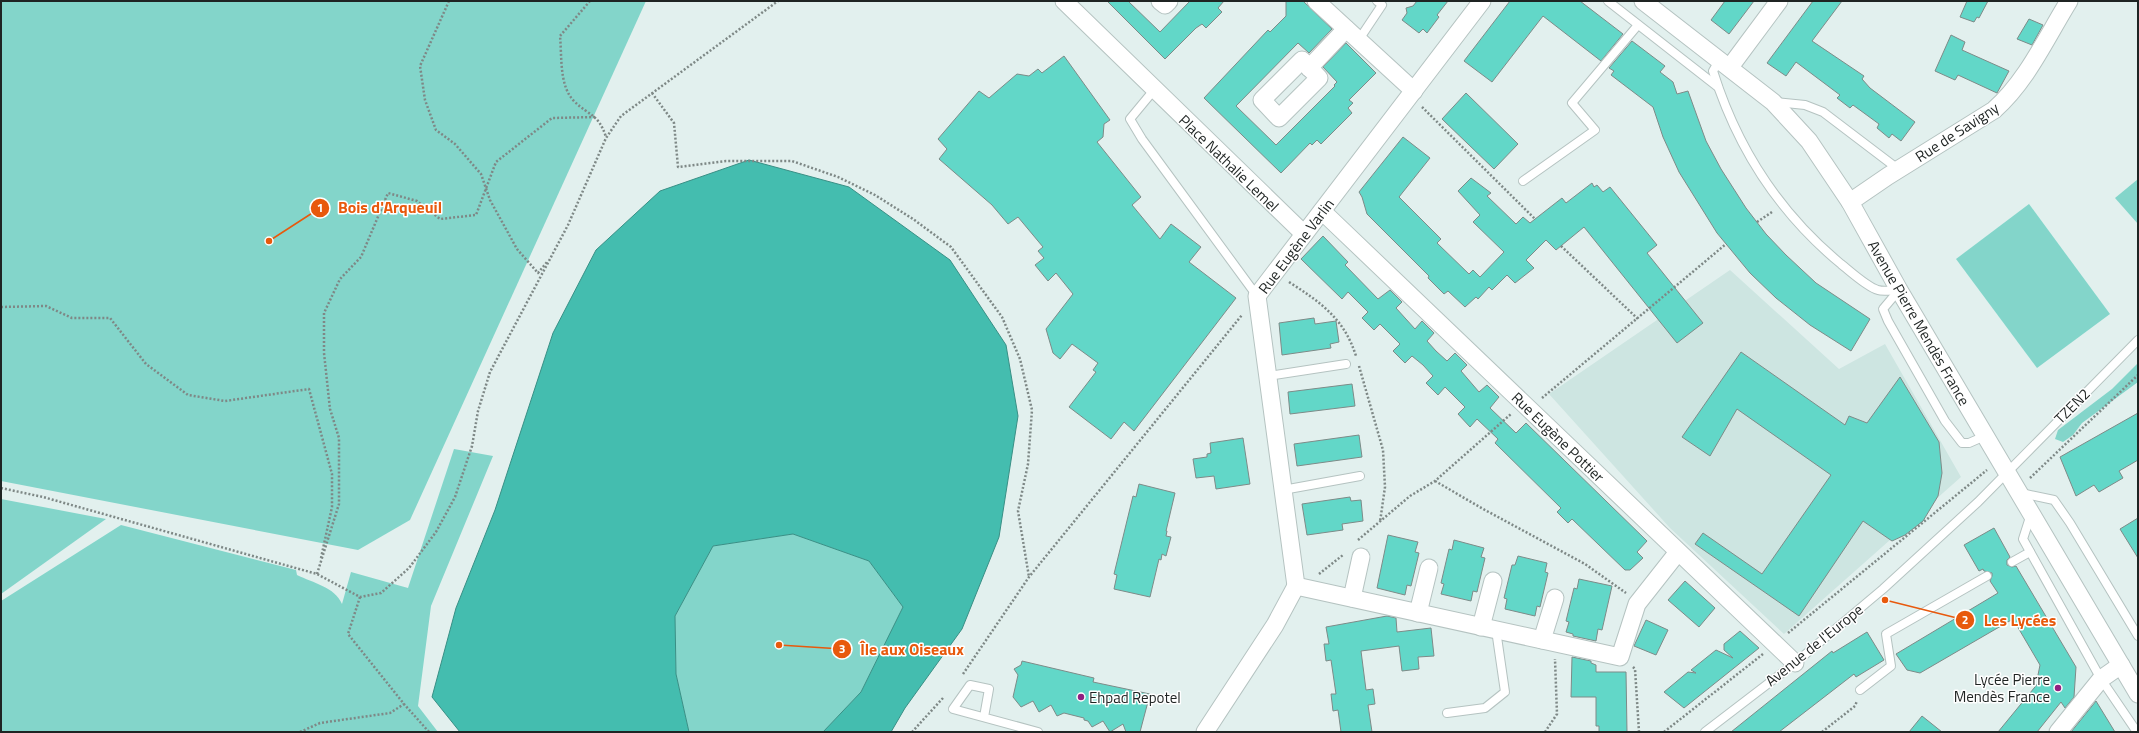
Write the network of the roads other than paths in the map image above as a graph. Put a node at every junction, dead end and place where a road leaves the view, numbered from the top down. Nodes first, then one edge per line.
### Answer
1 (1064, 1) edge
2 (1160, 1) edge
3 (1169, 1) edge
4 (1316, 1) edge
5 (1377, 1) edge
6 (1482, 1) edge
7 (1608, 1) edge
8 (1643, 1) edge
9 (1779, 1) edge
10 (2069, 1) edge
11 (1638, 25) junction
12 (1352, 35) junction
13 (1725, 63) junction
14 (1309, 68) dead end
15 (1718, 87) junction
16 (1154, 90) junction
17 (1412, 93) junction
18 (1773, 102) junction
19 (1898, 169) junction
20 (1523, 181) dead end
21 (1850, 202) junction
22 (1322, 211) junction
23 (1304, 234) junction
24 (1899, 290) junction
25 (1257, 296) junction
26 (2138, 340) edge
27 (1346, 364) dead end
28 (1268, 376) junction
29 (1985, 436) junction
30 (2008, 465) junction
31 (1360, 476) dead end
32 (1283, 490) junction
33 (2019, 493) junction
34 (2031, 513) junction
35 (1354, 550) road end
36 (1678, 552) junction
37 (2030, 552) junction
38 (2012, 562) dead end
39 (1429, 568) dead end
40 (1987, 576) dead end
41 (1493, 581) dead end
42 (1300, 587) junction
43 (1352, 598) junction
44 (1555, 598) dead end
45 (1418, 613) junction
46 (1488, 628) junction
47 (2138, 636) edge
48 (1549, 641) junction
49 (1795, 663) junction
50 (2121, 665) junction
51 (2101, 679) junction
52 (1860, 690) road end
53 (2138, 694) edge
54 (1447, 713) dead end
55 (984, 718) junction
56 (1038, 732) edge
57 (1205, 732) edge
58 (1705, 732) edge
59 (2058, 732) edge
60 (2137, 732) edge

1 - 16 street, Place Nathalie Lemel
2 - 3 street
4 - 12 street
5 - 12 lane
6 - 17 street, Rue Eugène Varlin
7 - 11 lane
8 - 13 street, Avenue Pierre Mendès France
9 - 13 street
10 - 19 street, Rue de Savigny
11 - 15 lane
11 - 20 lane
12 - 14 street
12 - 17 street
13 - 15 lane
13 - 18 street, Avenue Pierre Mendès France
15 - 24 lane
16 - 23 street, Place Nathalie Lemel
16 - 25 lane
17 - 22 street, Rue Eugène Varlin
18 - 19 lane
18 - 21 street, Avenue Pierre Mendès France
19 - 21 street, Rue de Savigny
21 - 24 street, Avenue Pierre Mendès France
22 - 23 street, Rue Eugène Varlin
22 - 36 street, Rue Eugène Pottier
23 - 25 street, Rue Eugène Varlin
24 - 29 street, Avenue Pierre Mendès France
24 - 29 lane
25 - 28 street, Rue Eugène Varlin
26 - 30 lane, TZEN2
27 - 28 lane
28 - 32 street, Rue Eugène Varlin
29 - 30 street, Avenue Pierre Mendès France
30 - 33 street, Avenue Pierre Mendès France
30 - 49 lane, Avenue de l'Europe
31 - 32 lane
32 - 42 street, Rue Eugène Varlin
33 - 34 street, Avenue Pierre Mendès France
33 - 47 lane
34 - 37 lane
34 - 50 street, Avenue Pierre Mendès France
35 - 43 street
36 - 48 street
36 - 49 street, Rue Eugène Pottier
37 - 38 lane
37 - 51 lane
39 - 45 street
40 - 52 lane
41 - 46 street
42 - 43 street
42 - 57 street
43 - 45 street
44 - 48 street
45 - 46 street
46 - 48 street
46 - 54 lane
49 - 58 lane, Avenue de l'Europe
50 - 51 street
50 - 53 street, Avenue Pierre Mendès France
51 - 59 street
51 - 60 lane
55 - 55 lane
55 - 56 lane

